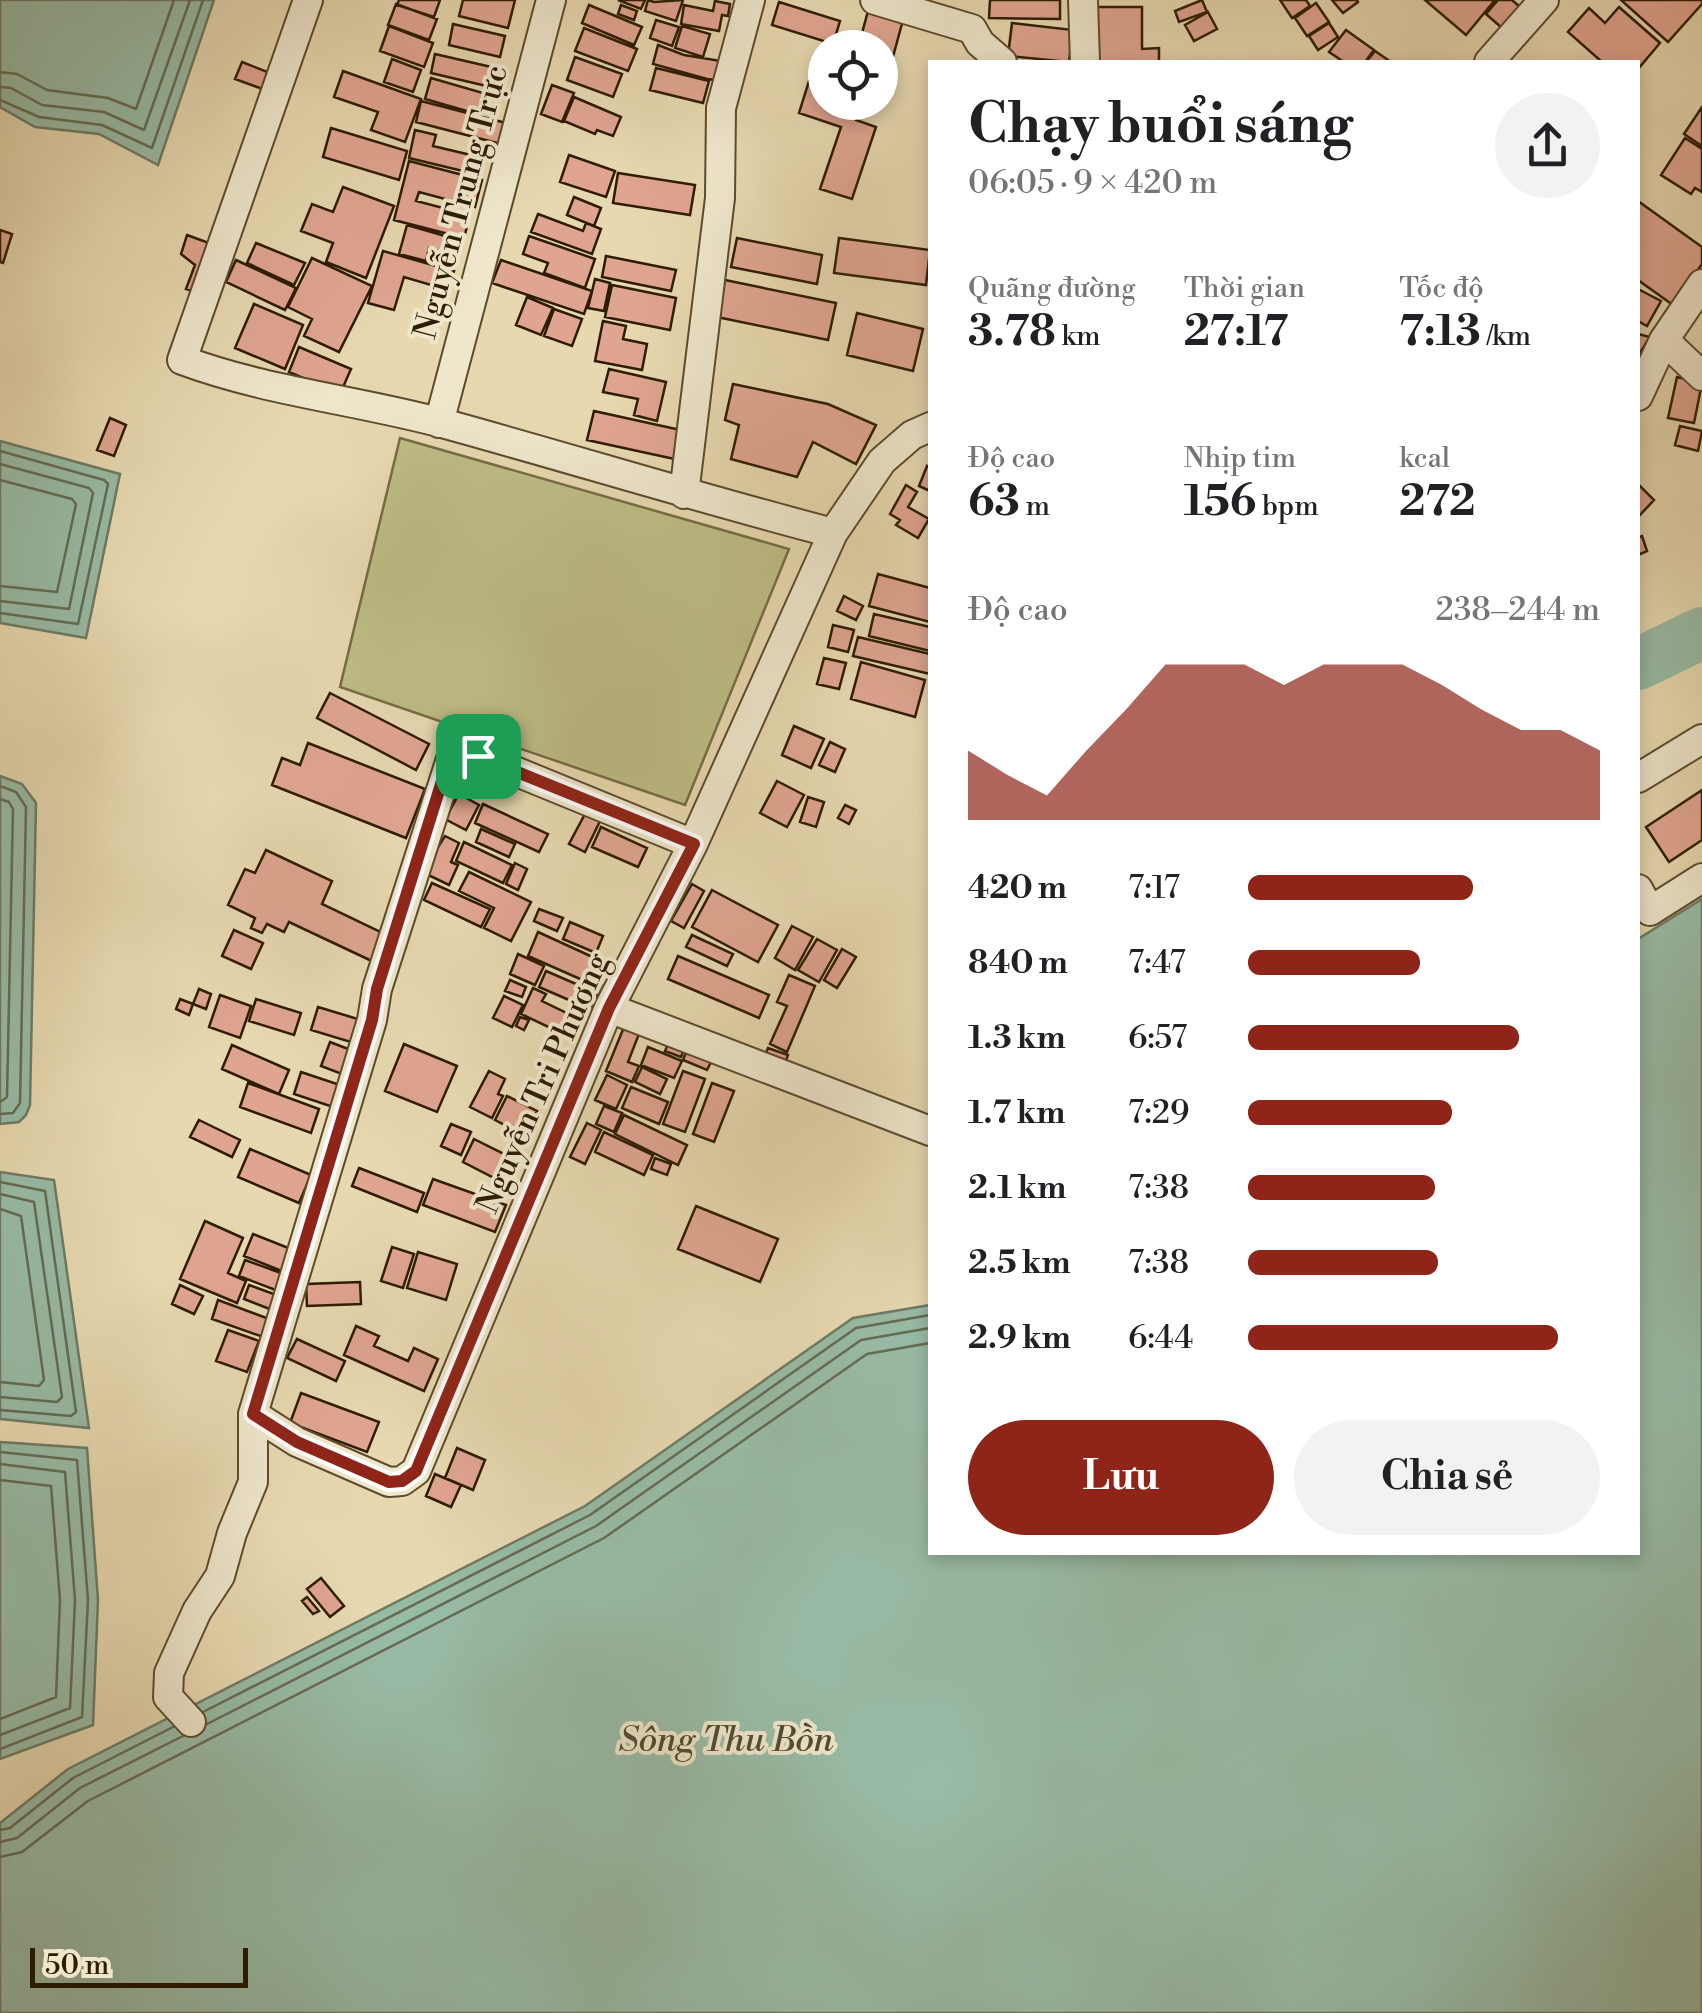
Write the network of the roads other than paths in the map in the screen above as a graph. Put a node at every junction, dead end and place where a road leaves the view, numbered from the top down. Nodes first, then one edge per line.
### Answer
1 (308, 0) edge
2 (552, 0) edge
3 (750, 0) edge
4 (874, 0) edge
5 (1083, 0) edge
6 (1544, 0) edge
7 (1000, 60) edge
8 (1084, 60) edge
9 (1492, 60) edge
10 (1702, 284) edge
11 (1664, 340) junction
12 (1702, 376) edge
13 (1640, 392) edge
14 (439, 422) junction
15 (928, 428) edge
16 (684, 494) junction
17 (833, 533) junction
18 (1702, 739) edge
19 (1640, 777) edge
20 (694, 844) junction
21 (1702, 878) edge
22 (1640, 893) edge
23 (609, 1008) junction
24 (928, 1129) edge
25 (253, 1414) junction
26 (191, 1722) dead end

1 - 14 street
2 - 14 street, Nguyễn Trung Trực
3 - 16 street
4 - 7 street
5 - 8 street
6 - 9 street
10 - 11 street
11 - 12 street
11 - 13 street
14 - 16 street
15 - 17 street, Nguyễn Tri Phương
16 - 17 street
17 - 20 street, Nguyễn Tri Phương
18 - 19 street
20 - 23 street, Nguyễn Tri Phương
20 - 25 street
21 - 22 street
23 - 24 street
23 - 25 street, Nguyễn Tri Phương
25 - 26 street

